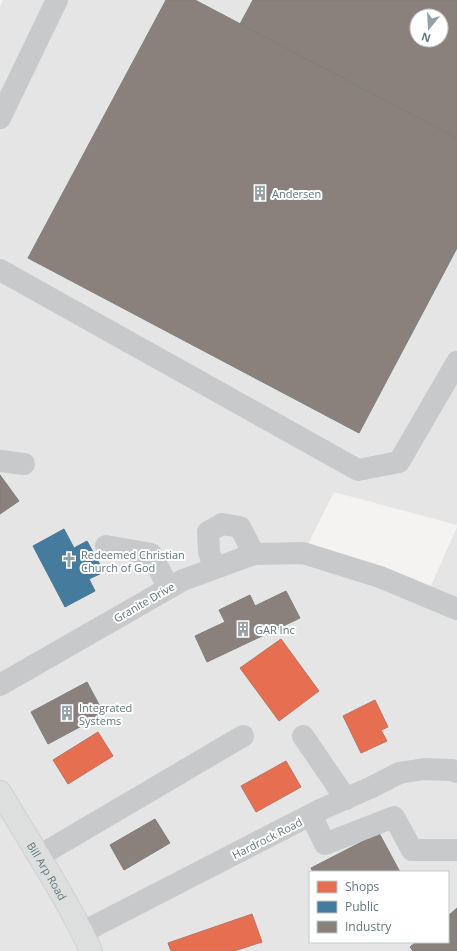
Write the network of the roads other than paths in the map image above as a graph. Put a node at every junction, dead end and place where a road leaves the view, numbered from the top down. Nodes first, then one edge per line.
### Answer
1 (57, 0) edge
2 (0, 118) edge
3 (0, 270) edge
4 (457, 362) edge
5 (0, 461) edge
6 (24, 464) dead end
7 (106, 546) dead end
8 (254, 554) junction
9 (214, 568) junction
10 (169, 588) junction
11 (457, 610) edge
12 (0, 685) edge
13 (243, 736) dead end
14 (304, 736) dead end
15 (457, 772) edge
16 (0, 792) edge
17 (346, 799) junction
18 (311, 815) junction
19 (457, 850) edge
20 (39, 856) junction
21 (87, 941) edge

1 - 2 street
3 - 4 street
5 - 6 street
7 - 10 street
8 - 9 street, Granite Drive
8 - 9 street
8 - 11 street, Granite Drive
9 - 10 street, Granite Drive
10 - 12 street, Granite Drive
13 - 20 street
14 - 17 street
15 - 17 street, Hardrock Road
16 - 20 main road, Bill Arp Road
17 - 18 street, Hardrock Road
18 - 19 street
18 - 21 street, Hardrock Road
20 - 21 main road, Bill Arp Road

